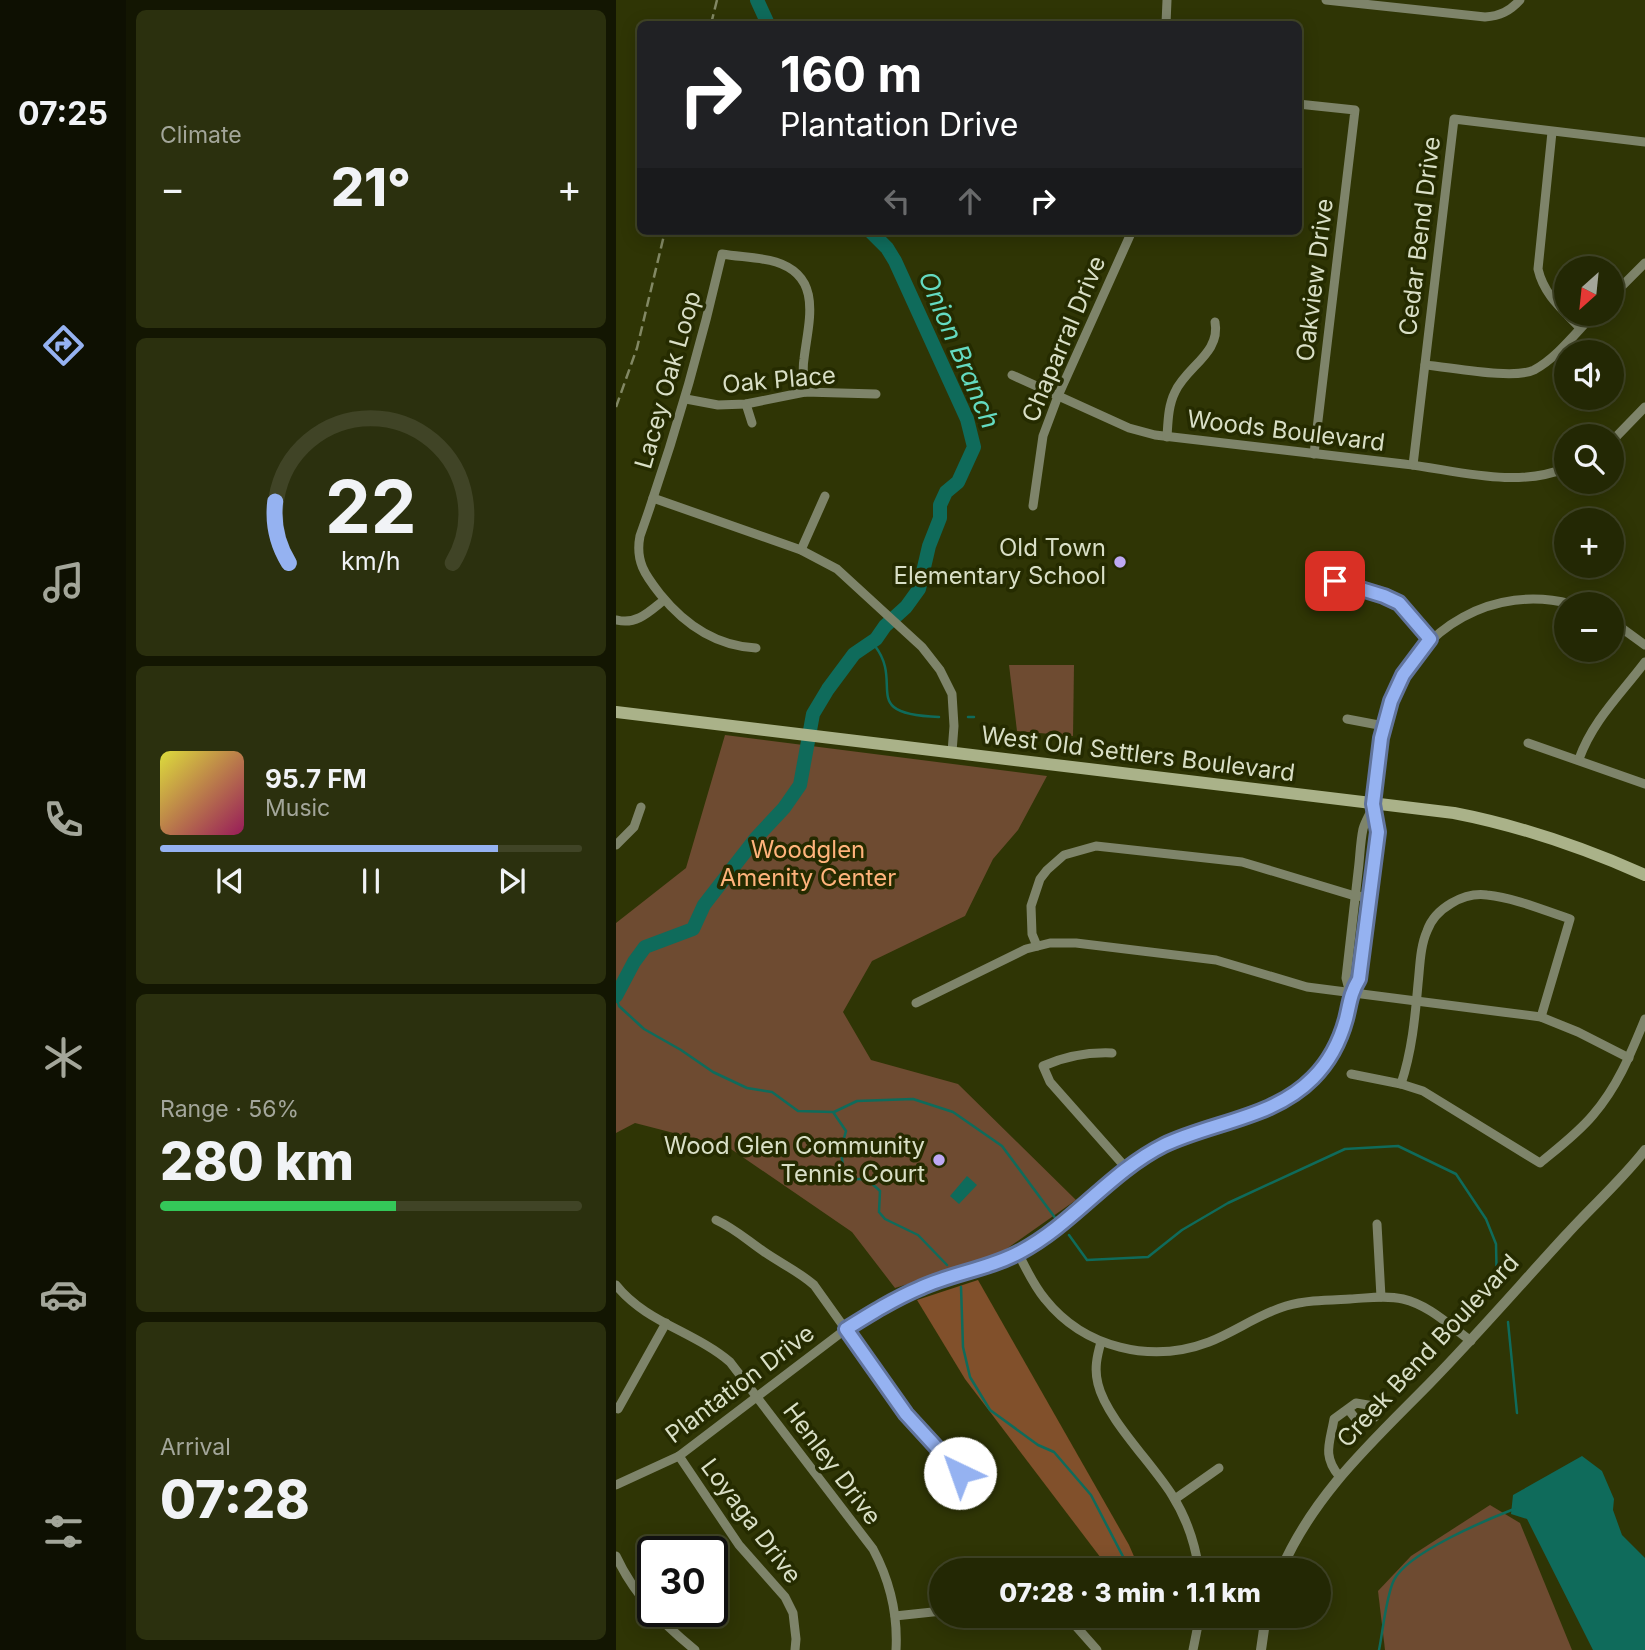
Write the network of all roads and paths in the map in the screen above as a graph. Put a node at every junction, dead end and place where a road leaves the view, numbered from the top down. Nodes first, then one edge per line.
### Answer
1 (1167, 0) edge
2 (1326, 0) edge
3 (1520, 0) edge
4 (1166, 21) edge
5 (1302, 104) edge
6 (1552, 132) junction
7 (1645, 142) edge
8 (1130, 235) edge
9 (1645, 263) edge
10 (1624, 284) edge
11 (1215, 322) dead end
12 (1580, 328) joint
13 (1425, 365) junction
14 (1012, 374) dead end
15 (805, 392) junction
16 (876, 394) dead end
17 (1058, 396) junction
18 (686, 399) junction
19 (746, 404) junction
20 (1645, 407) edge
21 (752, 423) dead end
22 (1624, 429) edge
23 (1167, 437) junction
24 (1314, 454) junction
25 (1413, 465) junction
26 (1554, 473) edge
27 (825, 496) dead end
28 (653, 498) junction
29 (1033, 506) dead end
30 (801, 550) junction
31 (1335, 581) dead end
32 (664, 600) junction
33 (1554, 602) edge
34 (617, 620) edge
35 (1624, 630) edge
36 (1430, 639) junction
37 (1645, 645) edge
38 (756, 648) dead end
39 (1645, 662) edge
40 (616, 712) edge
41 (1347, 719) dead end
42 (1384, 726) junction
43 (1528, 743) dead end
44 (952, 752) junction
45 (1579, 759) junction
46 (1645, 783) edge
47 (1373, 804) junction
48 (641, 807) dead end
49 (616, 845) edge
50 (1645, 875) edge
51 (1355, 896) junction
52 (1370, 897) junction
53 (1037, 946) junction
54 (1350, 993) junction
55 (1417, 1001) junction
56 (916, 1003) dead end
57 (1541, 1017) junction
58 (1645, 1019) edge
59 (1112, 1053) dead end
60 (1629, 1058) junction
61 (1351, 1074) dead end
62 (1401, 1084) junction
63 (1645, 1150) edge
64 (1645, 1163) edge
65 (1127, 1169) junction
66 (1625, 1176) junction
67 (716, 1220) dead end
68 (1377, 1224) dead end
69 (1018, 1253) junction
70 (616, 1285) edge
71 (1381, 1297) junction
72 (667, 1323) junction
73 (846, 1329) junction
74 (1471, 1341) junction
75 (1101, 1342) junction
76 (757, 1397) junction
77 (618, 1409) dead end
78 (1348, 1409) dead end
79 (679, 1456) junction
80 (1219, 1468) dead end
81 (1339, 1476) junction
82 (616, 1485) edge
83 (974, 1488) dead end
84 (1175, 1499) junction
85 (616, 1556) edge
86 (1196, 1558) edge
87 (1286, 1558) edge
88 (929, 1612) edge
89 (895, 1616) junction
90 (1078, 1628) edge
91 (1197, 1628) edge
92 (1264, 1628) edge
93 (695, 1650) edge
94 (795, 1650) edge
95 (896, 1650) edge
96 (1097, 1650) edge
97 (1193, 1650) edge
98 (1261, 1650) edge

1 - 4 street
2 - 3 street
5 - 24 street, Oakview Drive
6 - 7 street, Cedar Bend Drive
6 - 12 street
6 - 13 street, Cedar Bend Drive
8 - 17 street, Chaparral Drive
9 - 10 street
11 - 23 street
12 - 13 street
13 - 25 street, Cedar Bend Drive
14 - 17 street, Woods Boulevard
15 - 16 street, Oak Place
15 - 18 street, Lacey Oak Loop
15 - 19 street, Oak Place
17 - 23 street, Woods Boulevard
17 - 29 street, Chaparral Drive
18 - 19 street, Oak Place
18 - 28 street, Lacey Oak Loop
19 - 21 street
20 - 22 street
23 - 24 street, Woods Boulevard
24 - 25 street, Woods Boulevard
25 - 26 street, Woods Boulevard
27 - 30 street
28 - 30 street
28 - 32 street, Lacey Oak Loop
30 - 44 street
31 - 36 street
32 - 34 street
32 - 38 street, Lacey Oak Loop
33 - 36 street, Plantation Drive
35 - 37 street
36 - 42 street, Plantation Drive
39 - 45 street
40 - 44 main road, West Old Settlers Boulevard
41 - 42 street
42 - 47 street, Plantation Drive
43 - 45 street
44 - 47 main road, West Old Settlers Boulevard
45 - 46 street
47 - 50 main road, West Old Settlers Boulevard
47 - 51 street, Plantation Drive
47 - 52 street, Plantation Drive
48 - 49 street
51 - 52 street
51 - 53 street
51 - 54 street, Plantation Drive
52 - 54 street, Plantation Drive
53 - 54 street
53 - 56 street
54 - 55 street
54 - 65 street, Plantation Drive
55 - 57 street
55 - 57 street
55 - 62 street
57 - 60 street
58 - 60 street
59 - 65 street
60 - 62 street
61 - 62 street
63 - 66 street, Creek Bend Boulevard
64 - 66 street, Creek Bend Boulevard
65 - 69 street, Plantation Drive
66 - 74 street, Creek Bend Boulevard
67 - 73 street
68 - 71 street
69 - 73 street, Plantation Drive
69 - 75 street
70 - 72 street, Henley Drive
71 - 74 street
71 - 75 street
72 - 76 street, Henley Drive
72 - 77 street
73 - 76 street, Plantation Drive
73 - 83 street
74 - 81 street, Creek Bend Boulevard
75 - 84 street
76 - 79 street, Plantation Drive
76 - 89 street, Henley Drive
78 - 81 street
79 - 82 street, Plantation Drive
79 - 94 street, Loyaga Drive
80 - 84 street
81 - 87 street, Creek Bend Boulevard
84 - 86 street
85 - 93 street
88 - 89 street
89 - 95 street, Henley Drive
90 - 96 street
91 - 97 street
92 - 98 street

